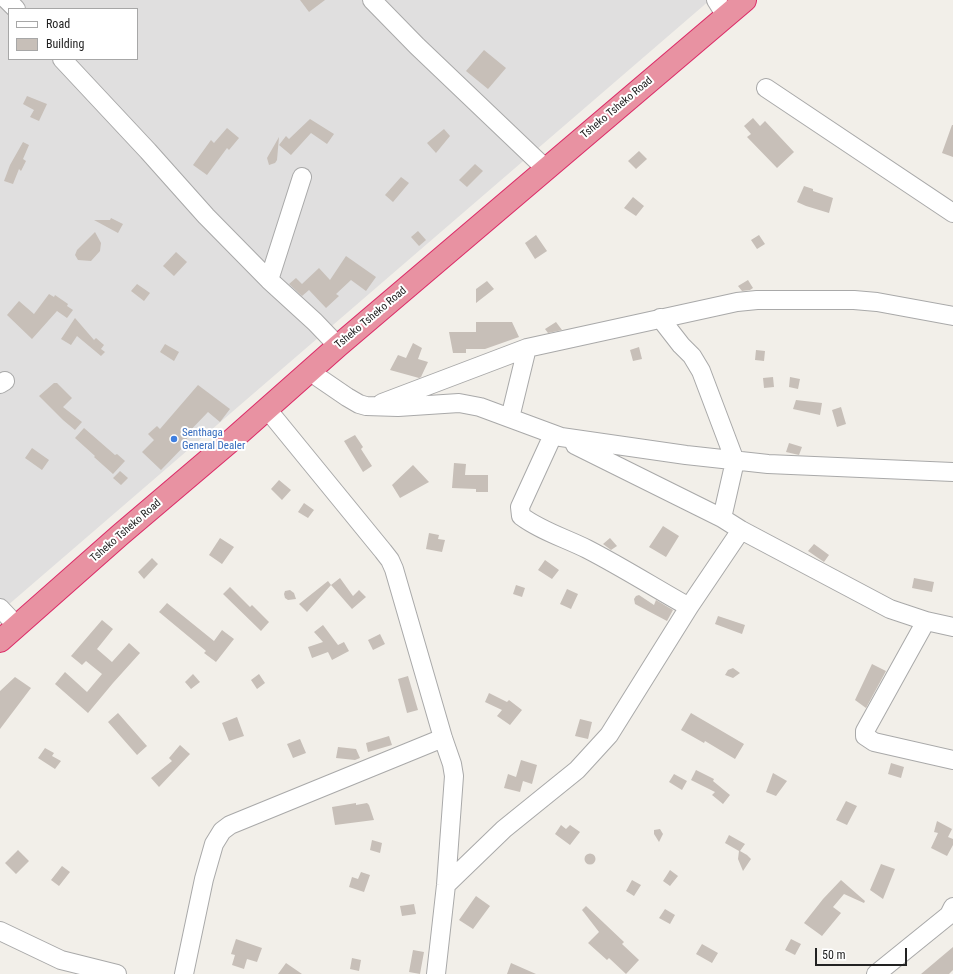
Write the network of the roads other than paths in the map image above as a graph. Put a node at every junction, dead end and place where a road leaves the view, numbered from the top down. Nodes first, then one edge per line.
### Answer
1 (7, 0) edge
2 (372, 0) edge
3 (745, 0) edge
4 (15, 8) edge
5 (721, 8) edge
6 (63, 60) edge
7 (766, 88) dead end
8 (546, 169) junction
9 (302, 177) dead end
10 (953, 213) edge
11 (269, 280) junction
12 (953, 316) edge
13 (660, 318) junction
14 (338, 346) junction
15 (527, 348) junction
16 (310, 371) junction
17 (374, 406) junction
18 (267, 409) junction
19 (510, 418) junction
20 (557, 436) junction
21 (735, 461) junction
22 (953, 472) edge
23 (722, 518) junction
24 (741, 530) junction
25 (0, 608) edge
26 (689, 608) junction
27 (926, 621) junction
28 (17, 626) junction
29 (953, 627) edge
30 (0, 641) edge
31 (443, 738) junction
32 (953, 760) edge
33 (446, 885) junction
34 (953, 908) edge
35 (0, 931) edge
36 (117, 974) edge
37 (184, 974) edge
38 (436, 974) edge
39 (876, 974) edge

1 - 4 street
2 - 8 street
3 - 5 highway, Tsheko Tsheko Road
5 - 8 highway, Tsheko Tsheko Road
6 - 11 street
7 - 10 street
8 - 14 highway, Tsheko Tsheko Road
9 - 11 street
11 - 14 street
12 - 13 street
13 - 15 street
13 - 21 street
14 - 16 highway, Tsheko Tsheko Road
15 - 17 street
15 - 19 street
16 - 17 street
16 - 18 highway, Tsheko Tsheko Road
17 - 19 street
18 - 28 highway, Tsheko Tsheko Road
18 - 31 street
19 - 20 street
20 - 21 street
20 - 23 street
20 - 26 street
21 - 22 street
21 - 23 street
23 - 24 street
24 - 26 street
24 - 27 street
25 - 28 street
26 - 33 street
27 - 29 street
27 - 32 street
28 - 30 highway, Tsheko Tsheko Road
31 - 33 street
31 - 37 street
33 - 38 street
34 - 39 street
35 - 36 street

